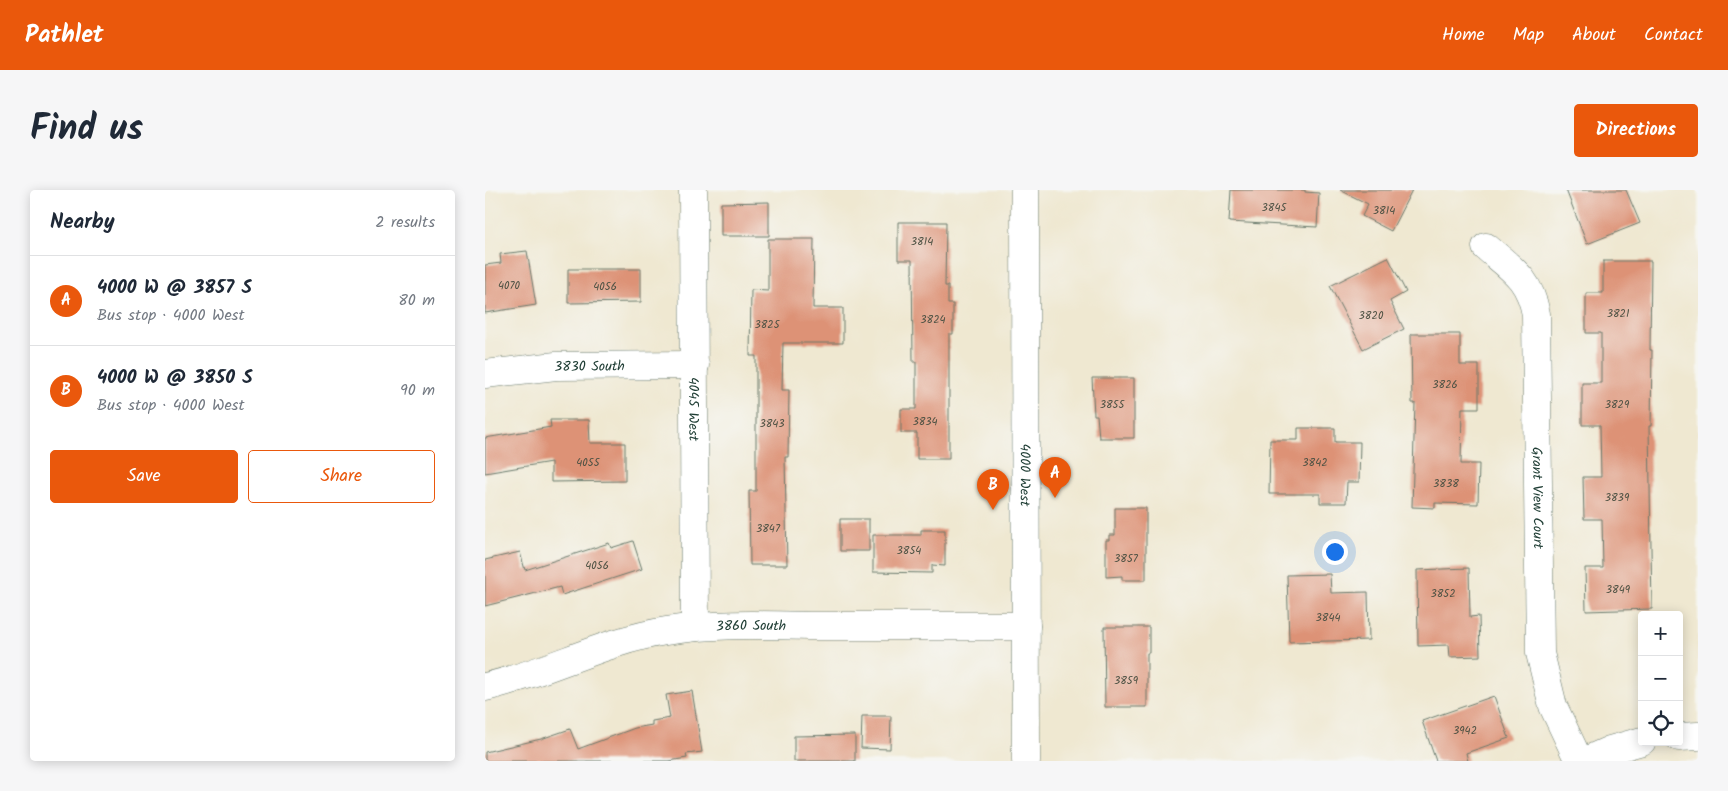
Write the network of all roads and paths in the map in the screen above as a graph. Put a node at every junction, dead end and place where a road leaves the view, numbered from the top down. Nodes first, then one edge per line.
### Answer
1 (693, 190) edge
2 (1025, 190) edge
3 (1486, 247) dead end
4 (695, 365) junction
5 (485, 374) edge
6 (1026, 626) junction
7 (695, 627) junction
8 (485, 687) edge
9 (1698, 736) edge
10 (1683, 737) edge
11 (1638, 742) edge
12 (1026, 761) edge
13 (1579, 761) edge
14 (1585, 761) edge

1 - 4 street, 4045 West
2 - 6 street, 4000 West
3 - 13 street, Grant View Court
4 - 5 street, 3830 South
4 - 7 street, 4045 West
6 - 7 street, 3860 South
6 - 12 street, 4000 West
7 - 8 street, 3860 South
9 - 10 street
11 - 14 street

